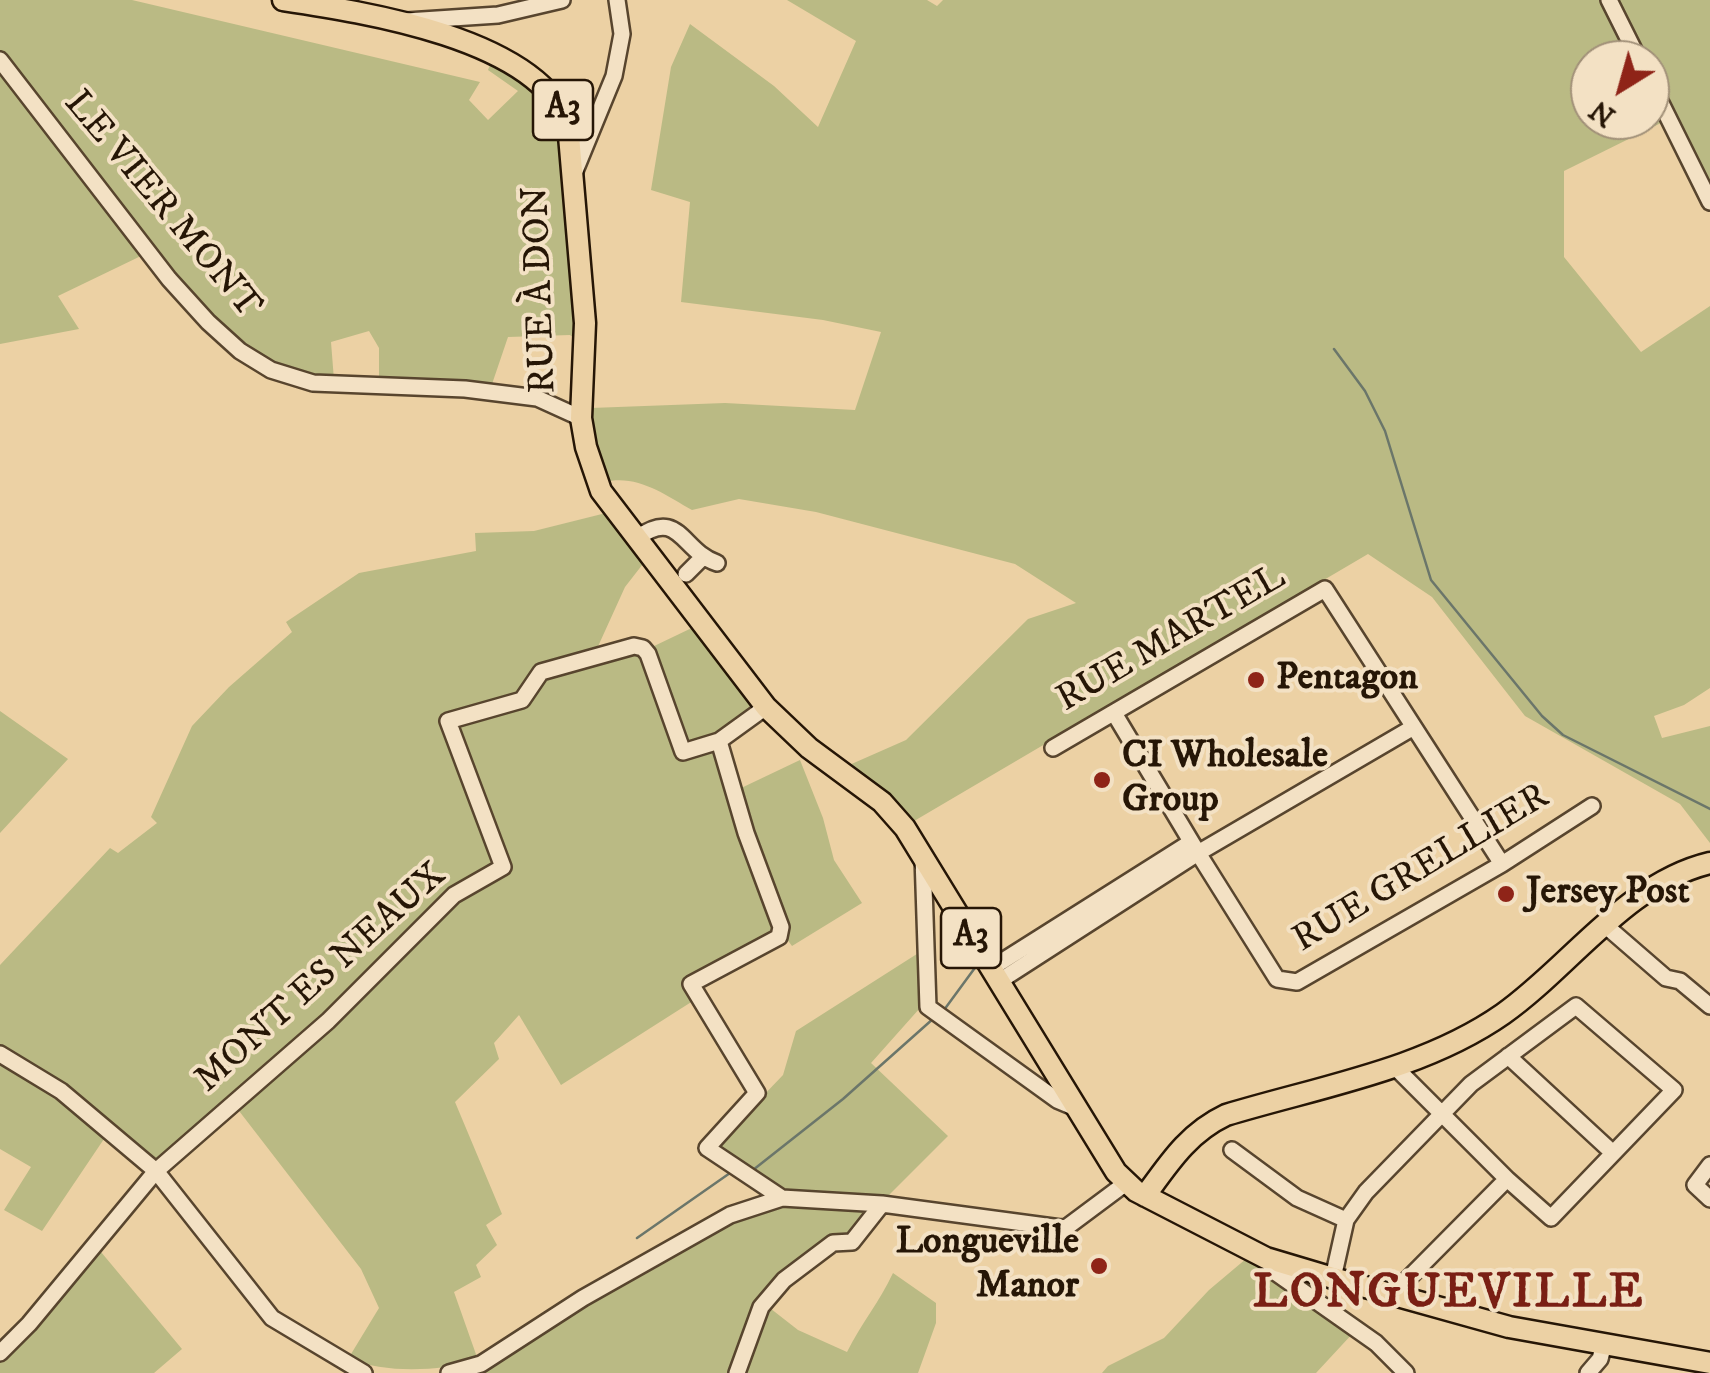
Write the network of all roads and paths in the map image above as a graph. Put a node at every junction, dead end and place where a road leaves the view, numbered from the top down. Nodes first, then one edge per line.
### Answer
1 (283, 0) edge
2 (562, 0) edge
3 (617, 0) edge
4 (1609, 0) edge
5 (377, 7) edge
6 (404, 21) junction
7 (1630, 40) edge
8 (0, 60) edge
9 (1670, 121) edge
10 (573, 175) junction
11 (1710, 202) edge
12 (582, 418) junction
13 (637, 538) junction
14 (686, 574) dead end
15 (766, 706) junction
16 (1114, 712) junction
17 (1412, 728) junction
18 (719, 741) junction
19 (1053, 748) dead end
20 (1592, 806) dead end
21 (1195, 848) junction
22 (923, 857) junction
23 (1710, 863) edge
24 (1502, 864) junction
25 (1606, 926) junction
26 (994, 975) junction
27 (1710, 1006) edge
28 (0, 1054) edge
29 (1508, 1056) junction
30 (1394, 1066) junction
31 (1076, 1108) junction
32 (1440, 1113) junction
33 (1232, 1150) dead end
34 (1613, 1153) junction
35 (1710, 1165) edge
36 (156, 1171) junction
37 (1508, 1179) junction
38 (1126, 1183) junction
39 (1146, 1196) junction
40 (782, 1198) junction
41 (1710, 1198) edge
42 (882, 1204) junction
43 (1346, 1220) junction
44 (1266, 1258) junction
45 (1334, 1278) junction
46 (1392, 1295) junction
47 (1604, 1344) junction
48 (0, 1353) edge
49 (1710, 1363) edge
50 (364, 1373) edge
51 (448, 1373) edge
52 (737, 1373) edge
53 (1406, 1373) edge
54 (1588, 1373) edge

1 - 5 main road, RUE À DON / A3
2 - 6 street
3 - 10 street
4 - 7 street
5 - 6 main road, RUE À DON / A3
6 - 10 main road, RUE À DON / A3
8 - 12 street, LE VIER MONT
9 - 11 street
10 - 12 main road, RUE À DON / A3
12 - 13 main road, A3
13 - 14 street
13 - 15 main road, A3
15 - 18 street
15 - 22 main road, A3
16 - 17 street, RUE MARTEL
16 - 19 street, RUE MARTEL
16 - 21 street
17 - 21 street
17 - 24 street
18 - 36 street, MONT ES NEAUX
18 - 40 street
20 - 24 street, RUE GRELLIER
21 - 24 street, RUE GRELLIER
21 - 26 street
22 - 26 main road, A3
22 - 31 street
23 - 25 main road
25 - 27 street
25 - 30 main road
26 - 31 main road, A3
28 - 36 street
29 - 32 street
29 - 34 street
29 - 34 street
30 - 32 street
30 - 39 main road
31 - 38 main road, A3
32 - 37 street
32 - 43 street
33 - 43 street
34 - 37 street
35 - 41 street
36 - 48 street
36 - 50 street
37 - 46 street
38 - 39 main road, A3
38 - 42 street
39 - 44 main road, A3
40 - 42 street
40 - 51 street
42 - 52 street
43 - 45 street
44 - 45 main road, A3
44 - 53 street
45 - 46 main road, A3
46 - 47 main road, A3
47 - 49 main road, A3
47 - 54 street

